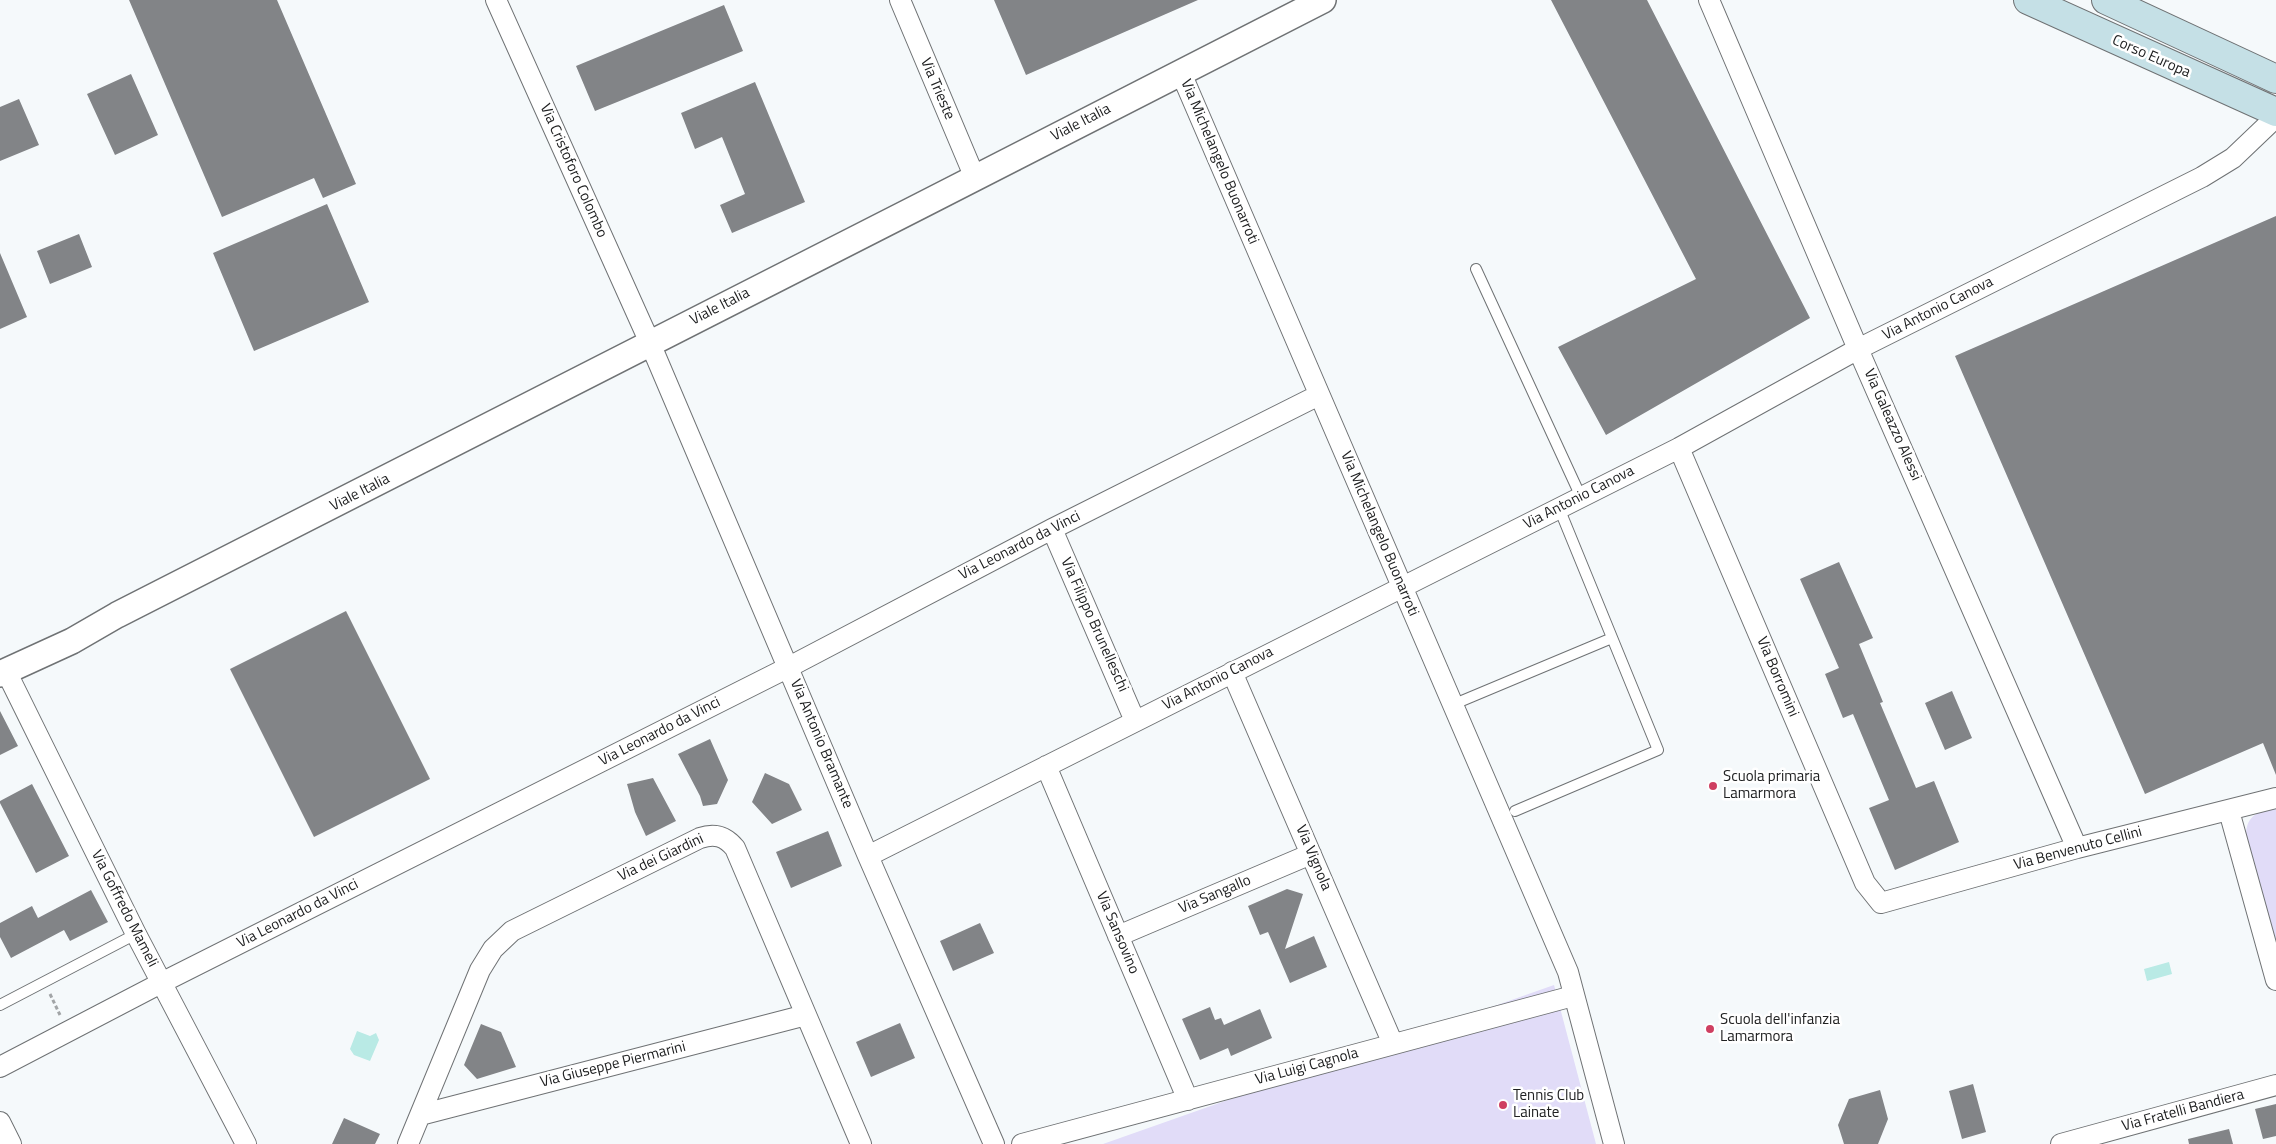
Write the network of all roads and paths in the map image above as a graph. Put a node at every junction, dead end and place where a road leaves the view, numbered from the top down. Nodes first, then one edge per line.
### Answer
1 (496, 0) edge
2 (900, 0) edge
3 (1323, 0) edge
4 (1709, 0) edge
5 (2028, 0) edge
6 (2106, 0) edge
7 (1181, 73) junction
8 (2276, 79) edge
9 (2276, 112) edge
10 (2276, 117) edge
11 (975, 178) junction
12 (1476, 269) dead end
13 (650, 343) junction
14 (1858, 349) junction
15 (1319, 395) junction
16 (1679, 448) junction
17 (1581, 496) junction
18 (1558, 508) junction
19 (1052, 530) junction
20 (1401, 587) junction
21 (1612, 638) junction
22 (789, 667) junction
23 (10, 670) edge
24 (1232, 672) junction
25 (1452, 705) junction
26 (1136, 721) junction
27 (1046, 766) junction
28 (2276, 798) edge
29 (1515, 811) dead end
30 (2229, 811) junction
31 (2077, 848) junction
32 (1311, 854) junction
33 (868, 856) junction
34 (1880, 903) joint
35 (136, 934) junction
36 (1118, 936) junction
37 (2276, 980) edge
38 (44, 982) junction
39 (161, 983) junction
40 (1574, 996) junction
41 (0, 1005) edge
42 (806, 1015) junction
43 (68, 1031) junction
44 (1393, 1044) junction
45 (0, 1067) edge
46 (2276, 1085) edge
47 (1188, 1100) junction
48 (420, 1115) junction
49 (0, 1122) edge
50 (987, 1142) edge
51 (1034, 1143) edge
52 (11, 1144) edge
53 (246, 1144) edge
54 (408, 1144) edge
55 (861, 1144) edge
56 (1614, 1144) edge
57 (2061, 1144) edge

1 - 13 street, Via Cristoforo Colombo
2 - 11 street, Via Trieste
3 - 7 street, Viale Italia
4 - 14 street, Via Galeazzo Alessi
5 - 9 main road, Corso Europa
6 - 8 main road
7 - 11 street, Viale Italia
7 - 15 street, Via Michelangelo Buonarroti
10 - 14 street, Via Antonio Canova
11 - 13 street, Viale Italia
12 - 17 lane
13 - 22 street, Via Antonio Bramante
13 - 23 street, Viale Italia
14 - 16 street, Via Antonio Canova
14 - 31 street, Via Galeazzo Alessi
15 - 19 street, Via Leonardo da Vinci
15 - 20 street, Via Michelangelo Buonarroti
16 - 17 street, Via Antonio Canova
16 - 34 street, Via Borromini
17 - 18 street, Via Antonio Canova
18 - 20 street, Via Antonio Canova
18 - 21 lane
19 - 22 street, Via Leonardo da Vinci
19 - 26 street, Via Filippo Brunelleschi
20 - 24 street, Via Antonio Canova
20 - 25 street, Via Michelangelo Buonarroti
21 - 25 lane
21 - 29 lane
22 - 33 street, Via Antonio Bramante
22 - 39 street, Via Leonardo da Vinci
23 - 35 street, Via Goffredo Mameli
24 - 26 street, Via Antonio Canova
24 - 32 street, Via Vignola
25 - 40 street, Via Michelangelo Buonarroti
26 - 27 street, Via Antonio Canova
27 - 33 street, Via Antonio Canova
27 - 36 street, Via Sansovino
28 - 30 street, Via Benvenuto Cellini
30 - 31 street, Via Benvenuto Cellini
30 - 37 street
31 - 34 street, Via Benvenuto Cellini
32 - 36 street, Via Sangallo
32 - 44 street, Via Vignola
33 - 50 street, Via Antonio Bramante
35 - 38 lane
35 - 39 street, Via Goffredo Mameli
36 - 47 street, Via Sansovino
38 - 41 lane
38 - 43 path
39 - 43 street, Via Leonardo da Vinci
39 - 53 street, Via Goffredo Mameli
40 - 44 street, Via Luigi Cagnola
40 - 56 street, Via Michelangelo Buonarroti
42 - 48 street, Via Giuseppe Piermarini
42 - 48 street, Via dei Giardini
42 - 55 street, Via dei Giardini
43 - 45 street, Via Leonardo da Vinci
44 - 47 street, Via Luigi Cagnola
46 - 57 street, Via Fratelli Bandiera
47 - 51 street, Via Luigi Cagnola
48 - 54 street, Via dei Giardini
49 - 52 street

